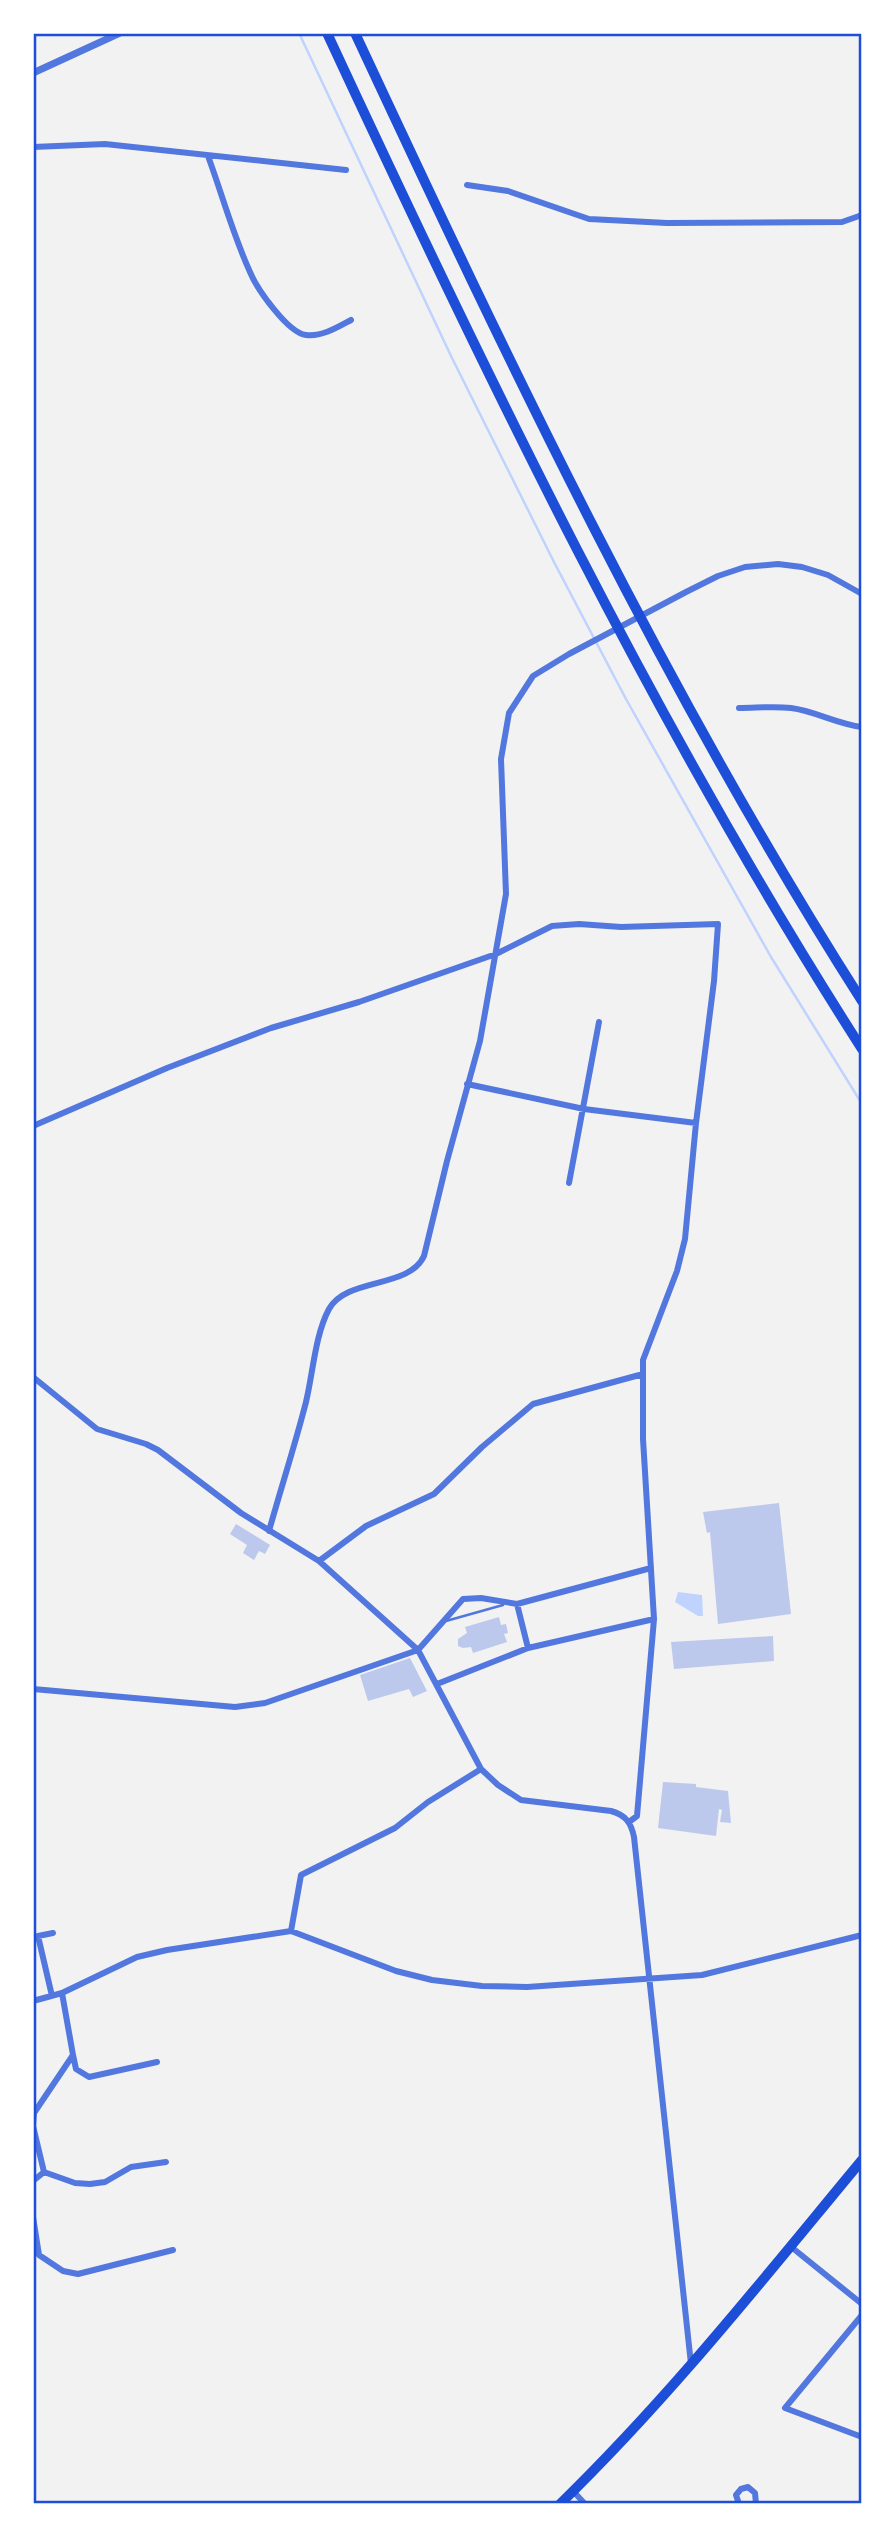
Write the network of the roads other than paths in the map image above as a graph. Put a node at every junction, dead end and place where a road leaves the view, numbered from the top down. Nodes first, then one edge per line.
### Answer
1 (120, 33) edge
2 (327, 33) edge
3 (355, 33) edge
4 (33, 73) edge
5 (33, 147) edge
6 (208, 156) junction
7 (346, 170) dead end
8 (467, 185) dead end
9 (862, 215) edge
10 (351, 320) dead end
11 (862, 594) edge
12 (739, 708) dead end
13 (862, 727) edge
14 (496, 954) junction
15 (862, 1001) edge
16 (598, 1022) dead end
17 (862, 1049) edge
18 (467, 1084) junction
19 (584, 1109) junction
20 (696, 1123) junction
21 (33, 1126) edge
22 (569, 1183) dead end
23 (643, 1374) junction
24 (33, 1377) edge
25 (269, 1531) junction
26 (319, 1561) junction
27 (651, 1568) junction
28 (514, 1603) junction
29 (654, 1619) junction
30 (443, 1622) junction
31 (528, 1648) junction
32 (418, 1650) junction
33 (437, 1684) junction
34 (33, 1689) edge
35 (481, 1769) junction
36 (629, 1822) junction
37 (290, 1931) junction
38 (53, 1933) dead end
39 (862, 1935) edge
40 (36, 1936) edge
41 (648, 1978) junction
42 (62, 1993) junction
43 (52, 1996) junction
44 (33, 2001) edge
45 (73, 2056) junction
46 (157, 2062) dead end
47 (33, 2113) edge
48 (862, 2160) edge
49 (166, 2162) dead end
50 (44, 2172) junction
51 (33, 2180) edge
52 (33, 2217) edge
53 (790, 2246) junction
54 (173, 2250) dead end
55 (36, 2256) edge
56 (862, 2304) edge
57 (862, 2315) edge
58 (691, 2366) junction
59 (862, 2437) edge
60 (573, 2491) junction
61 (560, 2504) edge
62 (585, 2504) edge
63 (740, 2504) edge
64 (756, 2504) edge

1 - 4 street
2 - 17 highway
3 - 15 highway
5 - 6 street
6 - 7 street
6 - 10 street
8 - 9 street
11 - 14 street
12 - 13 street
14 - 18 street
14 - 20 street
14 - 21 street
16 - 19 street
18 - 19 street
18 - 25 street
19 - 20 street
19 - 22 street
20 - 23 street
23 - 26 street
23 - 27 street
24 - 25 street
25 - 26 street
26 - 32 street
27 - 28 street
27 - 29 street
28 - 30 lane
28 - 30 street
28 - 31 street
29 - 31 street
29 - 36 street
30 - 32 street
31 - 33 street
32 - 33 street
32 - 34 street
33 - 35 street
35 - 36 street
35 - 37 street
36 - 41 street
37 - 41 street
37 - 42 street
38 - 40 street
39 - 41 street
40 - 43 street
41 - 58 street
42 - 43 street
42 - 45 street
43 - 44 street
45 - 46 street
45 - 47 street
47 - 50 street
48 - 53 main road
49 - 50 street
50 - 51 street
52 - 55 street
53 - 56 street
53 - 58 main road
54 - 55 street
57 - 59 street
58 - 60 main road
60 - 61 main road
60 - 62 street
63 - 64 street

